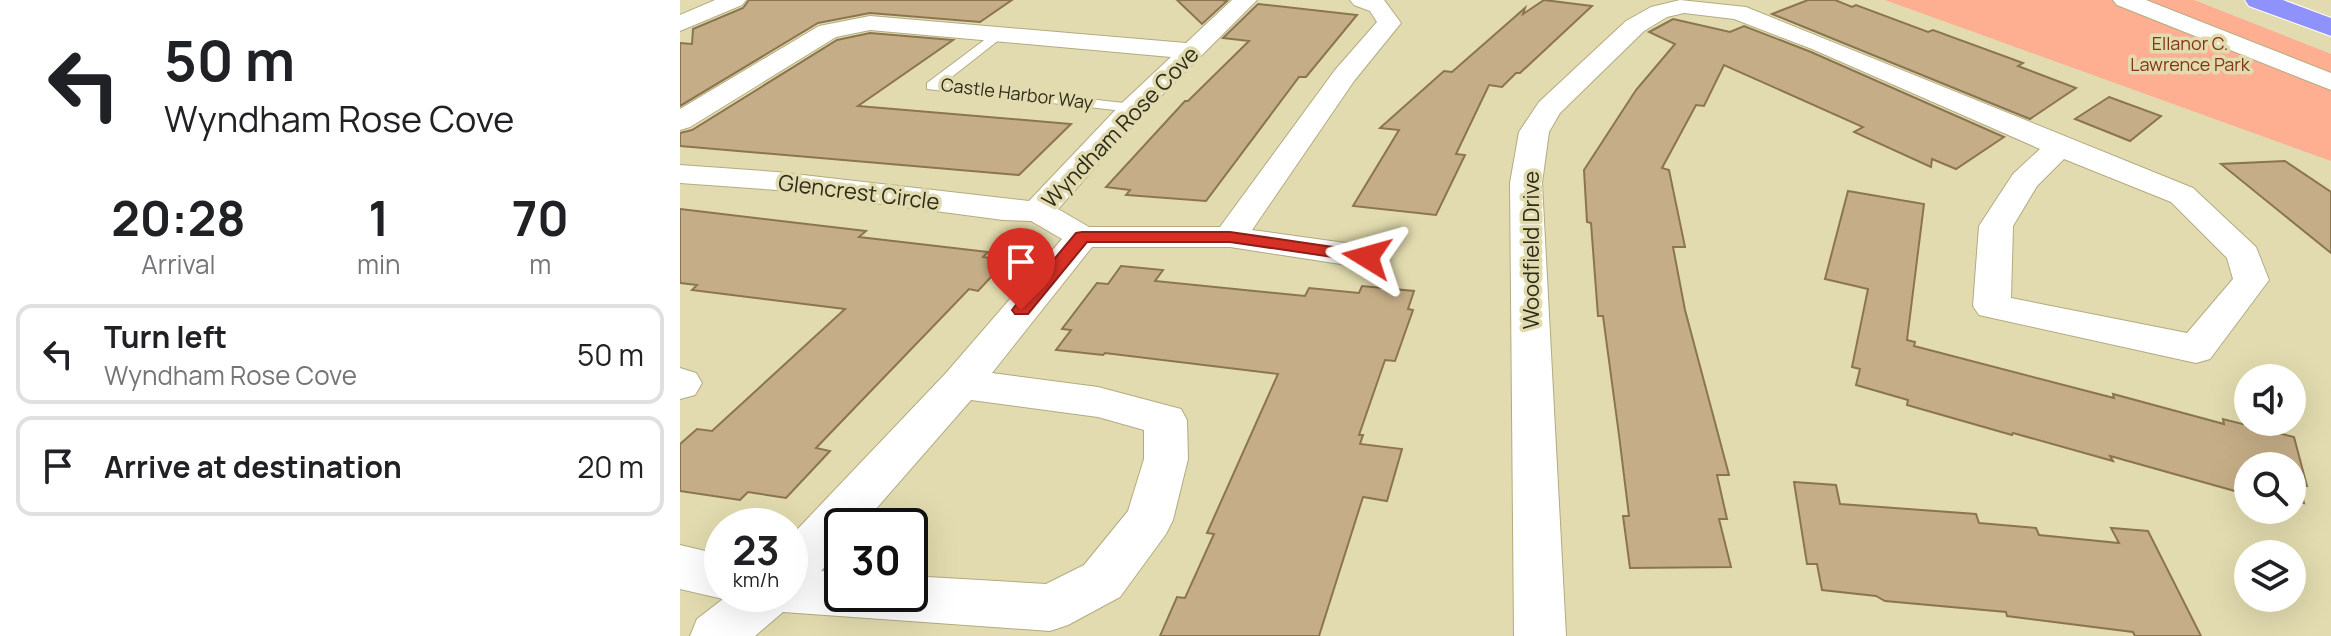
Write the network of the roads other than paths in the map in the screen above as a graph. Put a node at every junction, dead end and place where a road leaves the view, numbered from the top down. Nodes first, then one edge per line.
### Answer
1 (734, 0) edge
2 (1245, 0) edge
3 (1362, 0) edge
4 (2125, 0) edge
5 (2258, 0) edge
6 (680, 24) edge
7 (2331, 28) edge
8 (999, 33) junction
9 (1192, 51) junction
10 (2331, 82) edge
11 (1133, 108) junction
12 (680, 121) edge
13 (2060, 147) junction
14 (680, 174) edge
15 (1038, 211) junction
16 (1082, 237) junction
17 (1230, 237) junction
18 (1367, 257) dead end
19 (961, 384) junction
20 (808, 551) edge
21 (680, 567) edge
22 (704, 573) edge
23 (808, 593) edge
24 (746, 612) edge
25 (716, 636) edge
26 (1540, 636) edge

1 - 6 street
2 - 9 street, Wyndham Rose Cove
3 - 17 street
4 - 10 street
5 - 7 highway
8 - 9 street
8 - 11 lane, Castle Harbor Way
8 - 12 street
9 - 11 street, Wyndham Rose Cove
11 - 15 street, Wyndham Rose Cove
13 - 13 street, Woodfield Drive
13 - 26 street, Woodfield Drive
14 - 15 street, Glencrest Circle
15 - 16 street, Wyndham Rose Cove
16 - 17 street
16 - 19 street
17 - 18 street
19 - 20 street
19 - 23 street
21 - 22 street
24 - 25 street

